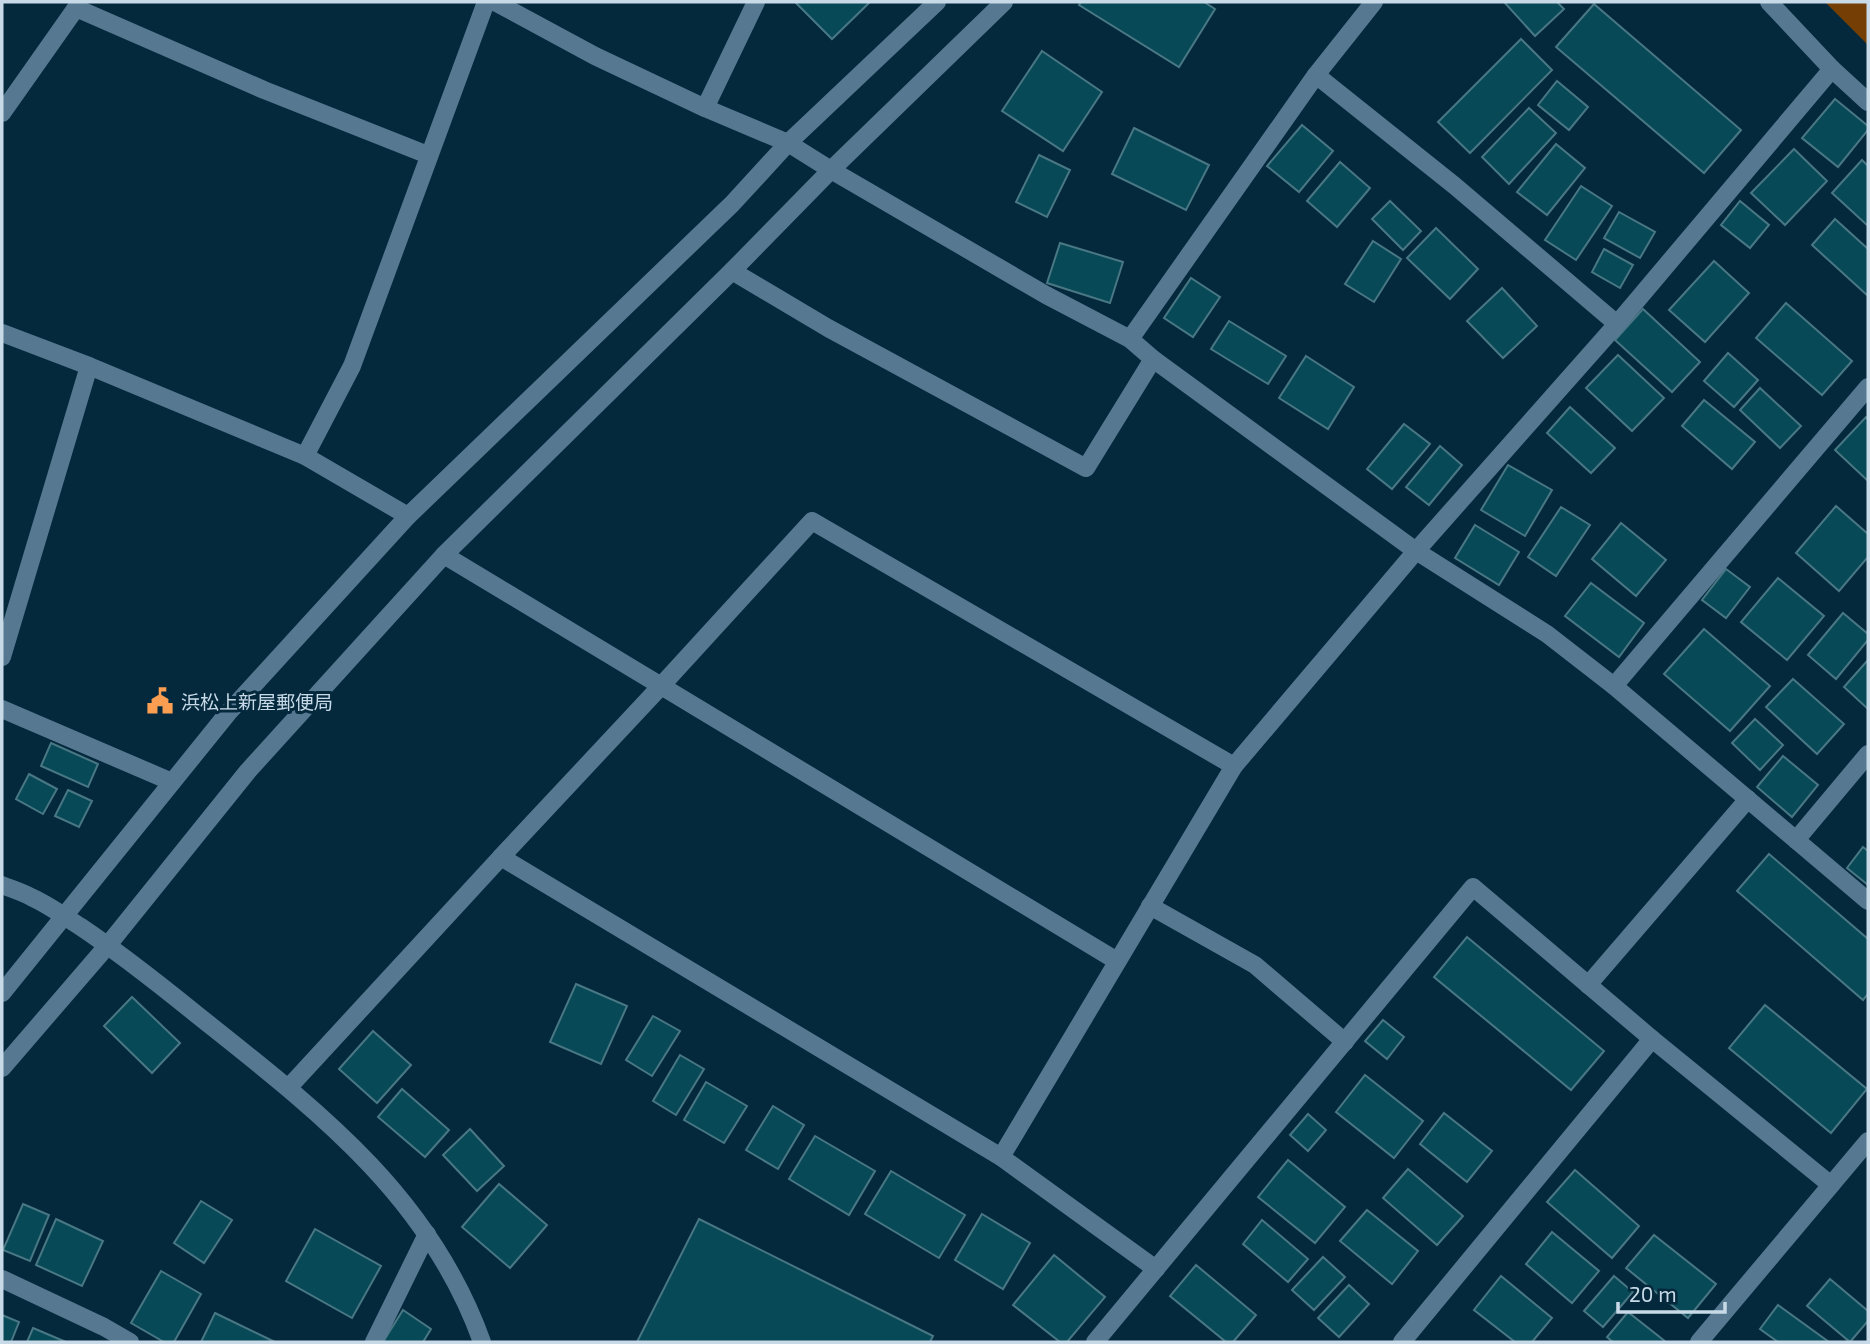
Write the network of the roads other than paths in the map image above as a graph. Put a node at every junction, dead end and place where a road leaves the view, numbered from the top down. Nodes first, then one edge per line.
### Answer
1 (486, 2) edge
2 (495, 2) edge
3 (756, 2) edge
4 (937, 2) edge
5 (1004, 2) edge
6 (1374, 2) edge
7 (1769, 2) edge
8 (77, 5) edge
9 (1832, 69) junction
10 (1316, 75) junction
11 (1868, 102) edge
12 (705, 108) junction
13 (2, 113) edge
14 (788, 143) junction
15 (428, 155) junction
16 (831, 170) junction
17 (733, 271) junction
18 (1617, 324) junction
19 (2, 333) edge
20 (1129, 339) junction
21 (1153, 359) junction
22 (89, 366) junction
23 (1868, 387) edge
24 (305, 456) junction
25 (408, 516) junction
26 (1416, 551) junction
27 (444, 555) junction
28 (2, 657) edge
29 (661, 686) junction
30 (1614, 686) junction
31 (2, 709) edge
32 (1868, 754) edge
33 (1234, 766) junction
34 (172, 782) junction
35 (1748, 799) junction
36 (1796, 840) junction
37 (501, 857) junction
38 (2, 885) edge
39 (1868, 901) edge
40 (1150, 906) junction
41 (65, 916) junction
42 (108, 945) junction
43 (1117, 961) junction
44 (1588, 985) junction
45 (2, 993) edge
46 (1652, 1039) junction
47 (1345, 1042) junction
48 (2, 1068) edge
49 (289, 1087) junction
50 (1868, 1142) edge
51 (1001, 1157) junction
52 (1831, 1185) junction
53 (427, 1234) junction
54 (1156, 1269) junction
55 (2, 1279) edge
56 (100, 1335) edge
57 (130, 1342) edge
58 (374, 1342) edge
59 (482, 1342) edge
60 (1095, 1342) edge
61 (1402, 1342) edge
62 (1699, 1342) edge

1 - 15 street
2 - 12 street
3 - 12 street
4 - 14 street
5 - 16 street
6 - 10 street
7 - 9 street
8 - 13 street
8 - 15 street
9 - 11 street
9 - 18 street
10 - 18 street
10 - 20 street
12 - 14 street
14 - 16 street
14 - 25 street
15 - 24 street
16 - 17 street
16 - 20 street
17 - 21 street
17 - 27 street
18 - 26 street
19 - 22 street
20 - 21 street
21 - 26 street
22 - 24 street
22 - 28 street
23 - 30 street
24 - 25 street
25 - 34 street
26 - 30 street
26 - 33 street
27 - 29 street
27 - 42 street
29 - 33 street
29 - 37 street
29 - 43 street
30 - 35 street
31 - 34 street
32 - 36 street
33 - 40 street
34 - 41 street
35 - 36 street
35 - 44 street
36 - 39 street
37 - 49 street
37 - 51 street
38 - 41 street
40 - 43 street
40 - 47 street
41 - 42 street
41 - 45 street
42 - 48 street
42 - 49 street
43 - 51 street
44 - 46 street
44 - 47 street
46 - 52 street
46 - 61 street
47 - 54 street
49 - 53 street
50 - 52 street
51 - 54 street
52 - 62 street
53 - 58 street
53 - 59 street
54 - 60 street
55 - 56 street
56 - 57 street

